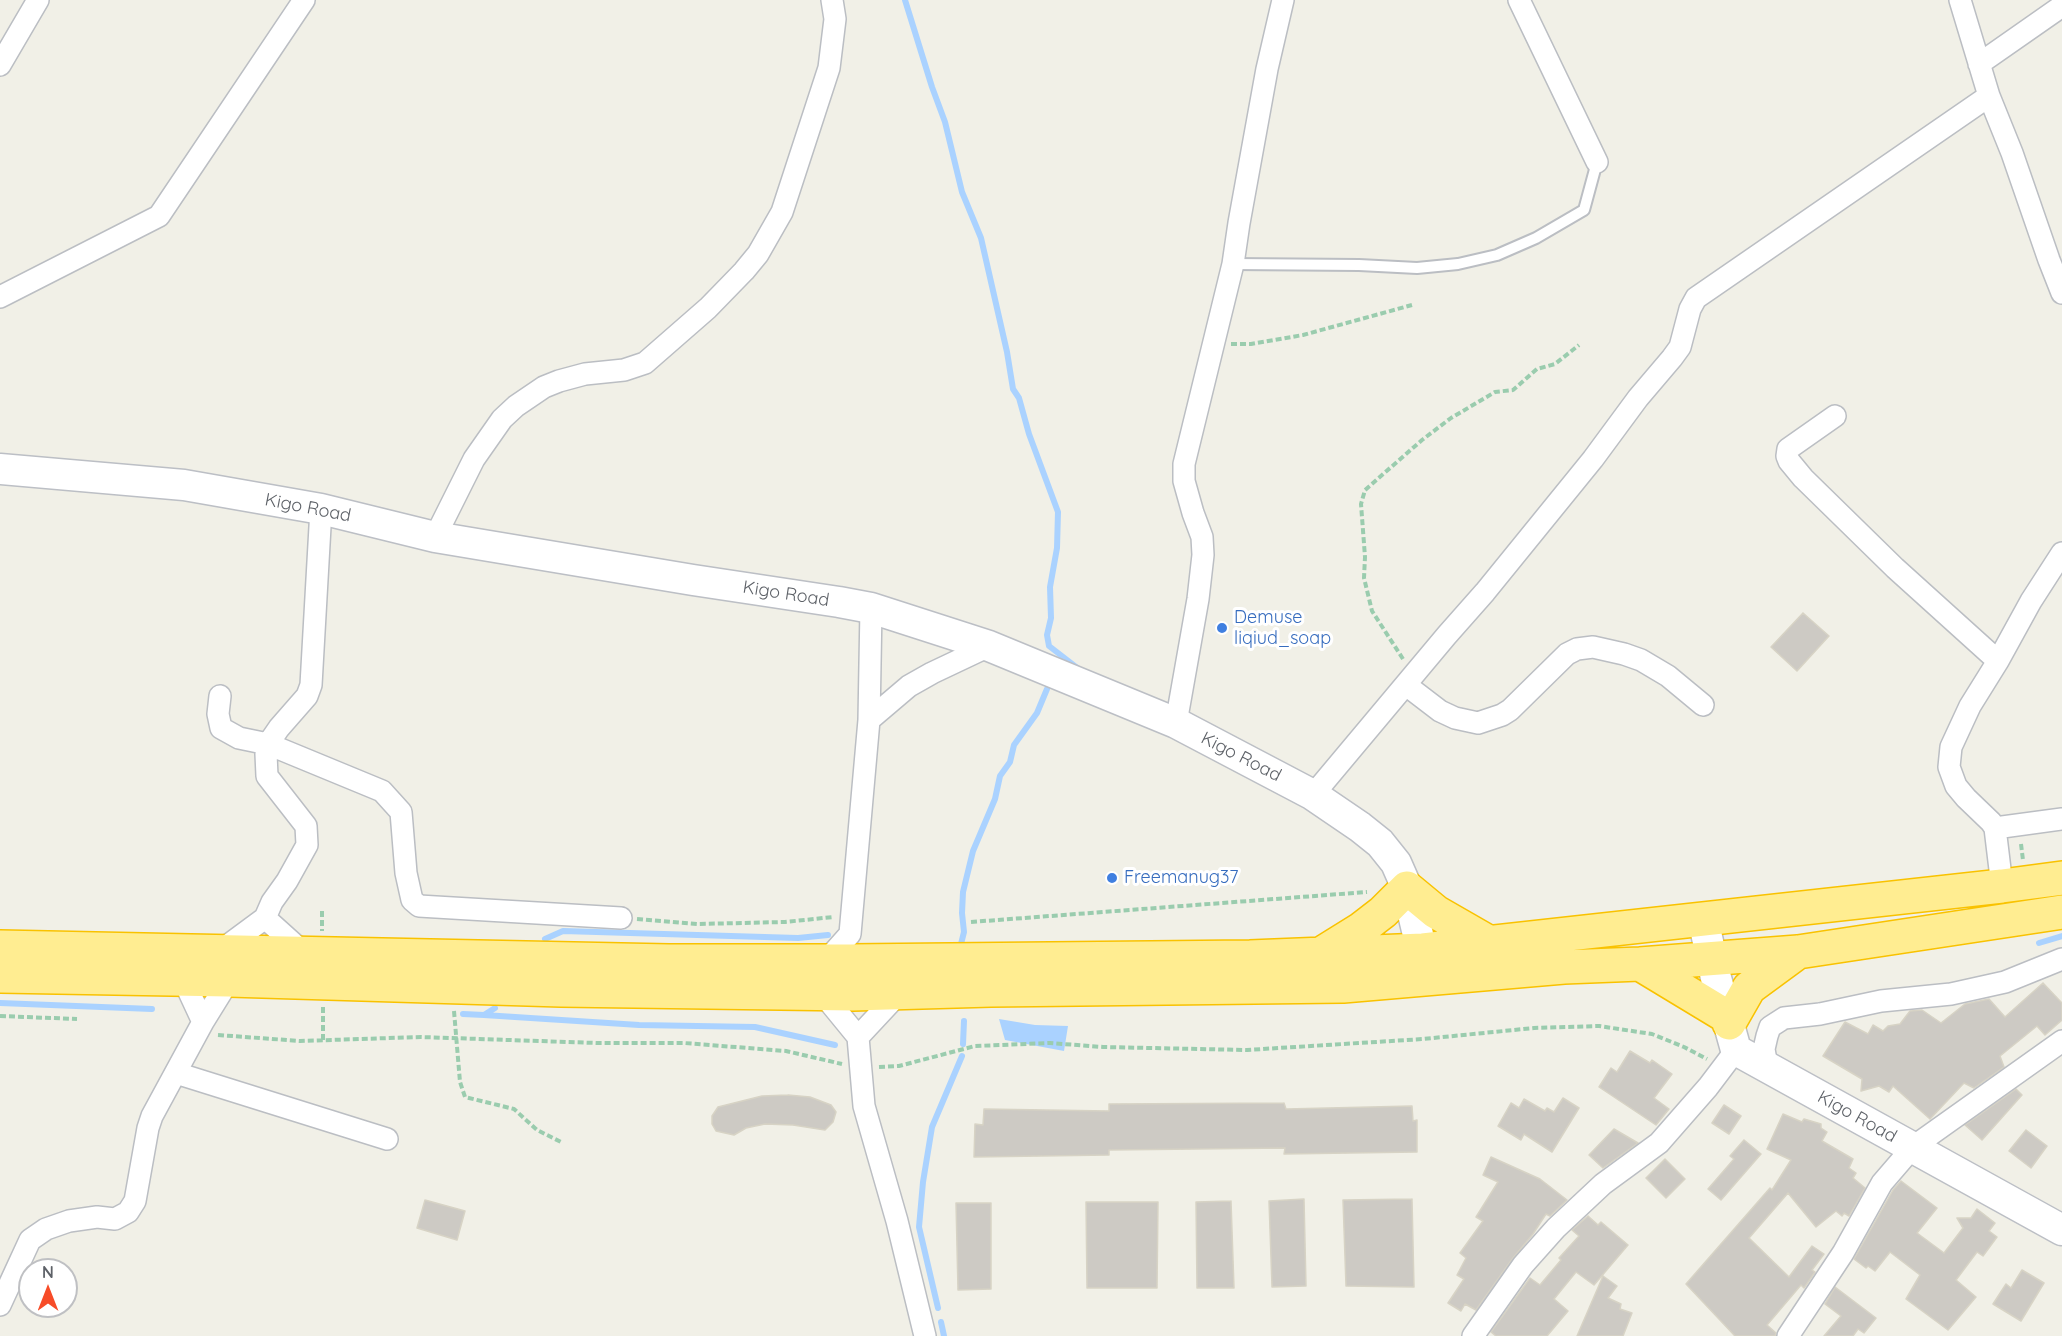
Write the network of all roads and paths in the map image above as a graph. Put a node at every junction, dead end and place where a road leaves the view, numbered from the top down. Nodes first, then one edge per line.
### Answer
1 (38, 0) edge
2 (304, 0) edge
3 (832, 0) edge
4 (1283, 0) edge
5 (1518, 0) edge
6 (1960, 0) edge
7 (2062, 6) edge
8 (1979, 64) junction
9 (0, 65) edge
10 (1989, 96) junction
11 (1597, 162) joint
12 (1233, 264) junction
13 (2062, 293) edge
14 (0, 297) edge
15 (1412, 305) dead end
16 (1214, 344) junction
17 (1579, 345) dead end
18 (1834, 416) dead end
19 (0, 469) edge
20 (321, 509) junction
21 (435, 537) junction
22 (2062, 553) edge
23 (871, 608) junction
24 (989, 646) junction
25 (1998, 661) junction
26 (1411, 679) junction
27 (220, 696) dead end
28 (1703, 705) dead end
29 (869, 720) junction
30 (1176, 723) junction
31 (268, 744) junction
32 (1313, 795) junction
33 (2062, 819) edge
34 (1995, 828) junction
35 (2062, 878) edge
36 (2002, 886) junction
37 (1407, 888) junction
38 (2062, 912) edge
39 (265, 918) junction
40 (621, 918) joint
41 (1703, 919) junction
42 (971, 922) dead end
43 (851, 924) junction
44 (1490, 943) junction
45 (0, 947) edge
46 (1798, 952) junction
47 (305, 954) junction
48 (1321, 954) junction
49 (1712, 958) junction
50 (2062, 959) edge
51 (871, 961) junction
52 (1426, 964) junction
53 (1640, 964) junction
54 (224, 966) junction
55 (0, 976) edge
56 (824, 977) junction
57 (183, 979) junction
58 (453, 986) junction
59 (900, 992) junction
60 (0, 1016) edge
61 (1784, 1018) junction
62 (77, 1019) dead end
63 (200, 1029) junction
64 (858, 1037) junction
65 (455, 1038) junction
66 (1728, 1039) junction
67 (2062, 1041) edge
68 (1767, 1067) junction
69 (861, 1068) junction
70 (176, 1073) junction
71 (387, 1139) dead end
72 (563, 1143) dead end
73 (1913, 1147) junction
74 (2062, 1230) edge
75 (0, 1302) edge
76 (925, 1336) edge
77 (1473, 1336) edge
78 (1788, 1336) edge

1 - 9 street
2 - 14 street
3 - 21 street
4 - 12 street
5 - 11 street
6 - 8 street
7 - 8 street
8 - 10 street
10 - 13 street
10 - 26 street
11 - 12 lane
12 - 16 street
15 - 16 path
16 - 30 street
17 - 26 path
18 - 25 street
19 - 20 street, Kigo Road
20 - 21 street, Kigo Road
20 - 31 street
21 - 23 street, Kigo Road
22 - 25 street
23 - 24 street, Kigo Road
23 - 29 street
24 - 29 street
24 - 30 street, Kigo Road
25 - 34 street
26 - 28 street
26 - 32 street
27 - 31 street
29 - 43 street
30 - 32 street, Kigo Road
31 - 39 street
31 - 40 street
32 - 37 street, Kigo Road
33 - 34 street
34 - 36 street
35 - 36 highway
36 - 41 highway
37 - 42 path
37 - 44 highway
37 - 48 highway
37 - 52 street, Kigo Road
38 - 46 highway
39 - 47 street
39 - 54 street
40 - 43 path
41 - 44 highway
41 - 49 street
43 - 51 street
43 - 56 street
44 - 52 highway
45 - 54 highway
46 - 49 highway
46 - 66 highway
47 - 54 highway
47 - 56 highway
48 - 51 highway
48 - 52 highway
49 - 53 highway
49 - 66 street
50 - 61 street
51 - 56 highway
52 - 53 highway
52 - 59 highway
53 - 66 highway
54 - 57 highway
54 - 58 highway
54 - 63 street
55 - 57 highway
56 - 58 highway
56 - 59 highway
56 - 64 street
57 - 63 street
58 - 65 path
59 - 64 street
60 - 62 path
61 - 66 street
61 - 68 street
63 - 65 path
63 - 70 street
64 - 69 street
65 - 69 path
65 - 72 path
66 - 68 street, Kigo Road
66 - 69 path
66 - 77 street
67 - 73 street
68 - 73 street, Kigo Road
69 - 76 street
70 - 71 street
70 - 75 street
73 - 74 street, Kigo Road
73 - 78 street

